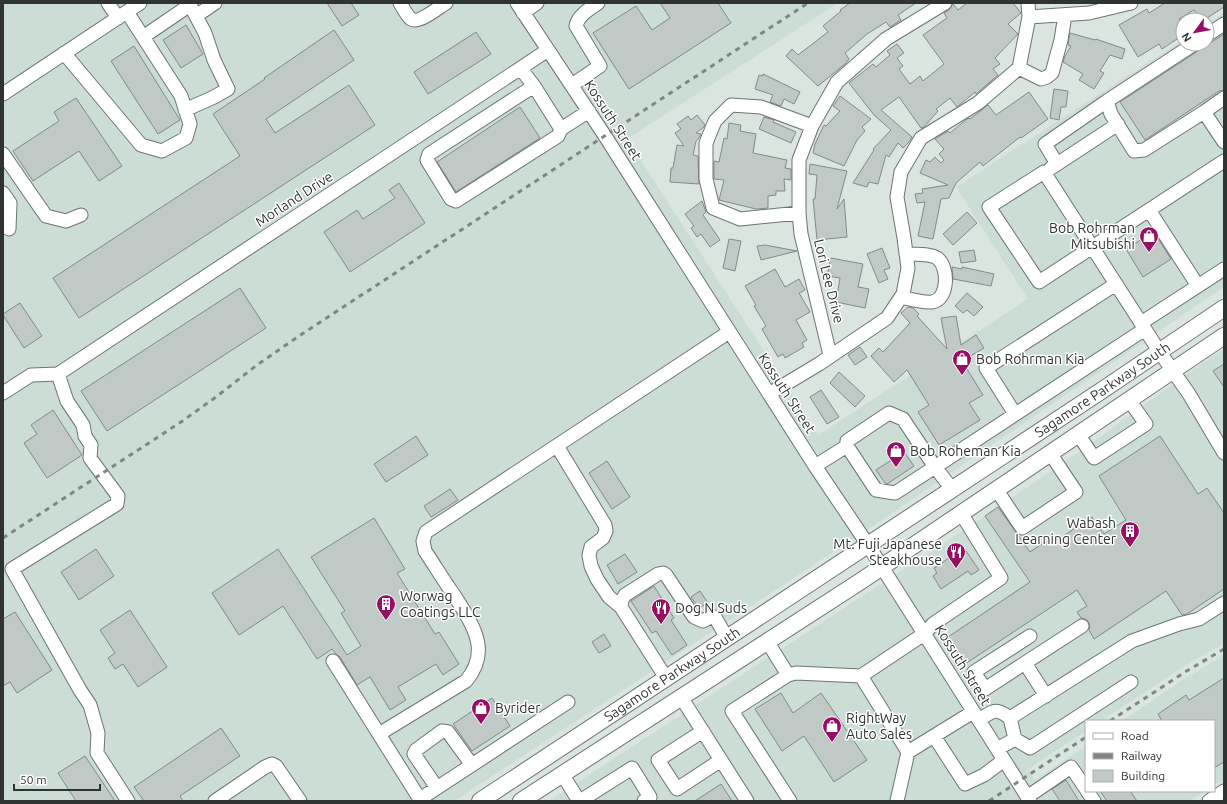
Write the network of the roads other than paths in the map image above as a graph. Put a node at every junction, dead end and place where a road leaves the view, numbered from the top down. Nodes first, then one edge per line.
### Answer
1 (108, 3) edge
2 (140, 3) edge
3 (216, 3) edge
4 (400, 3) edge
5 (446, 3) edge
6 (538, 3) edge
7 (598, 3) edge
8 (945, 3) edge
9 (1028, 3) edge
10 (1131, 3) edge
11 (192, 8) edge
12 (520, 8) edge
13 (122, 15) junction
14 (1065, 15) junction
15 (1030, 17) junction
16 (1224, 24) edge
17 (1215, 30) edge
18 (143, 37) junction
19 (548, 50) junction
20 (1182, 52) edge
21 (64, 53) junction
22 (1019, 68) junction
23 (521, 69) junction
24 (572, 85) junction
25 (534, 86) junction
26 (3, 94) edge
27 (1224, 98) edge
28 (1107, 100) junction
29 (185, 110) junction
30 (589, 111) junction
31 (1204, 112) junction
32 (1118, 124) junction
33 (812, 126) junction
34 (561, 129) junction
35 (1222, 135) edge
36 (418, 136) junction
37 (3, 154) edge
38 (429, 154) junction
39 (1224, 161) edge
40 (1057, 164) junction
41 (1044, 172) junction
42 (3, 193) edge
43 (1149, 210) junction
44 (799, 213) junction
45 (81, 215) dead end
46 (9, 229) dead end
47 (1092, 247) junction
48 (906, 254) junction
49 (1224, 270) edge
50 (1116, 284) junction
51 (1198, 286) junction
52 (901, 298) junction
53 (1224, 308) edge
54 (1143, 326) junction
55 (729, 332) junction
56 (1224, 336) edge
57 (1159, 352) junction
58 (830, 356) junction
59 (1172, 371) junction
60 (58, 374) junction
61 (5, 388) edge
62 (769, 394) junction
63 (1129, 400) junction
64 (1015, 414) junction
65 (1078, 434) junction
66 (557, 446) junction
67 (847, 446) junction
68 (1050, 453) junction
69 (1224, 453) edge
70 (815, 466) junction
71 (935, 467) junction
72 (952, 489) junction
73 (996, 489) junction
74 (961, 513) junction
75 (868, 544) junction
76 (882, 567) junction
77 (7, 572) edge
78 (1224, 603) edge
79 (622, 607) junction
80 (1082, 626) dead end
81 (924, 634) junction
82 (1030, 636) dead end
83 (727, 638) junction
84 (767, 641) junction
85 (333, 661) dead end
86 (1025, 663) junction
87 (788, 674) junction
88 (861, 676) junction
89 (666, 678) junction
90 (1131, 682) dead end
91 (1046, 696) junction
92 (681, 697) junction
93 (568, 702) dead end
94 (976, 716) junction
95 (1010, 718) junction
96 (703, 730) junction
97 (379, 734) junction
98 (934, 736) junction
99 (1015, 739) junction
100 (997, 749) junction
101 (908, 752) junction
102 (722, 760) junction
103 (1004, 760) junction
104 (472, 765) junction
105 (562, 774) junction
106 (1085, 787) edge
107 (437, 788) junction
108 (1224, 791) edge
109 (1088, 792) edge
110 (1028, 799) edge
111 (420, 800) edge
112 (648, 800) edge
113 (128, 801) edge
114 (215, 801) edge
115 (300, 801) edge
116 (480, 801) edge
117 (521, 801) edge
118 (579, 801) edge
119 (747, 801) edge
120 (790, 801) edge
121 (897, 801) edge
122 (1094, 801) edge
123 (1209, 801) edge

1 - 13 street
2 - 13 street
3 - 11 street
4 - 5 street
6 - 12 street
7 - 24 street
8 - 33 street, Lori Lee Drive
9 - 15 street
10 - 14 street
11 - 18 street
11 - 29 street
12 - 19 street, Kossuth Street
13 - 18 street
13 - 21 street
14 - 15 street
14 - 22 street
15 - 22 street
16 - 17 street
18 - 29 street
19 - 23 street, Morland Drive
19 - 24 street, Kossuth Street
20 - 28 street
21 - 26 street
21 - 29 street
22 - 48 street, Lori Lee Drive
23 - 25 street
23 - 36 street, Morland Drive
24 - 30 street, Kossuth Street
25 - 34 street
25 - 38 street
27 - 31 street
28 - 32 street
28 - 40 street
30 - 34 street
30 - 55 street, Kossuth Street
31 - 32 street
31 - 35 street
32 - 40 street
33 - 44 street, Lori Lee Drive
33 - 44 street
34 - 38 street
36 - 38 street
36 - 60 street, Morland Drive
37 - 45 street
39 - 43 street
40 - 41 street
41 - 47 street
41 - 47 street
42 - 46 street
43 - 47 street
43 - 51 street
44 - 58 street, Lori Lee Drive
47 - 50 street
48 - 52 street, Lori Lee Drive
48 - 52 street
49 - 51 street
50 - 54 street
50 - 64 street
51 - 54 street
52 - 58 street, Lori Lee Drive
53 - 57 main road, Sagamore Parkway South
54 - 57 street
54 - 64 street
55 - 62 street, Kossuth Street
55 - 66 street
56 - 59 main road, Sagamore Parkway South
57 - 59 street
57 - 72 main road, Sagamore Parkway South
58 - 62 street, Lori Lee Drive
59 - 63 main road, Sagamore Parkway South
59 - 69 street
60 - 61 street
60 - 77 street
62 - 70 street, Kossuth Street
63 - 65 main road, Sagamore Parkway South
63 - 65 street
64 - 71 street
65 - 68 main road, Sagamore Parkway South
66 - 79 street
66 - 97 street
67 - 70 street
67 - 71 street
67 - 71 street
68 - 73 main road, Sagamore Parkway South
68 - 73 street
70 - 75 street, Kossuth Street
71 - 72 street
72 - 75 main road, Sagamore Parkway South
73 - 74 main road, Sagamore Parkway South
74 - 76 main road, Sagamore Parkway South
74 - 81 street
75 - 76 street, Kossuth Street
75 - 83 main road, Sagamore Parkway South
76 - 81 street, Kossuth Street
76 - 84 main road, Sagamore Parkway South
77 - 113 street
78 - 91 street
79 - 83 street
79 - 89 street
80 - 86 street
81 - 88 street
81 - 94 street, Kossuth Street
82 - 86 street
83 - 89 main road, Sagamore Parkway South
84 - 87 street
84 - 92 main road, Sagamore Parkway South
85 - 97 street
86 - 91 street
87 - 88 street
87 - 120 street
88 - 101 street
89 - 116 main road, Sagamore Parkway South
90 - 99 street
91 - 95 street
92 - 96 street
92 - 105 main road, Sagamore Parkway South
93 - 104 street
94 - 95 street
94 - 98 street
94 - 100 street, Kossuth Street
95 - 99 street
96 - 102 street
96 - 102 street
97 - 111 street
98 - 101 street
98 - 103 street
99 - 100 street
100 - 103 street, Kossuth Street
101 - 121 street
102 - 119 street
103 - 110 street, Kossuth Street
104 - 107 street
104 - 107 street
105 - 117 main road, Sagamore Parkway South
105 - 118 street
106 - 110 street
107 - 111 street
108 - 123 street
109 - 122 street
112 - 118 street
114 - 115 street

